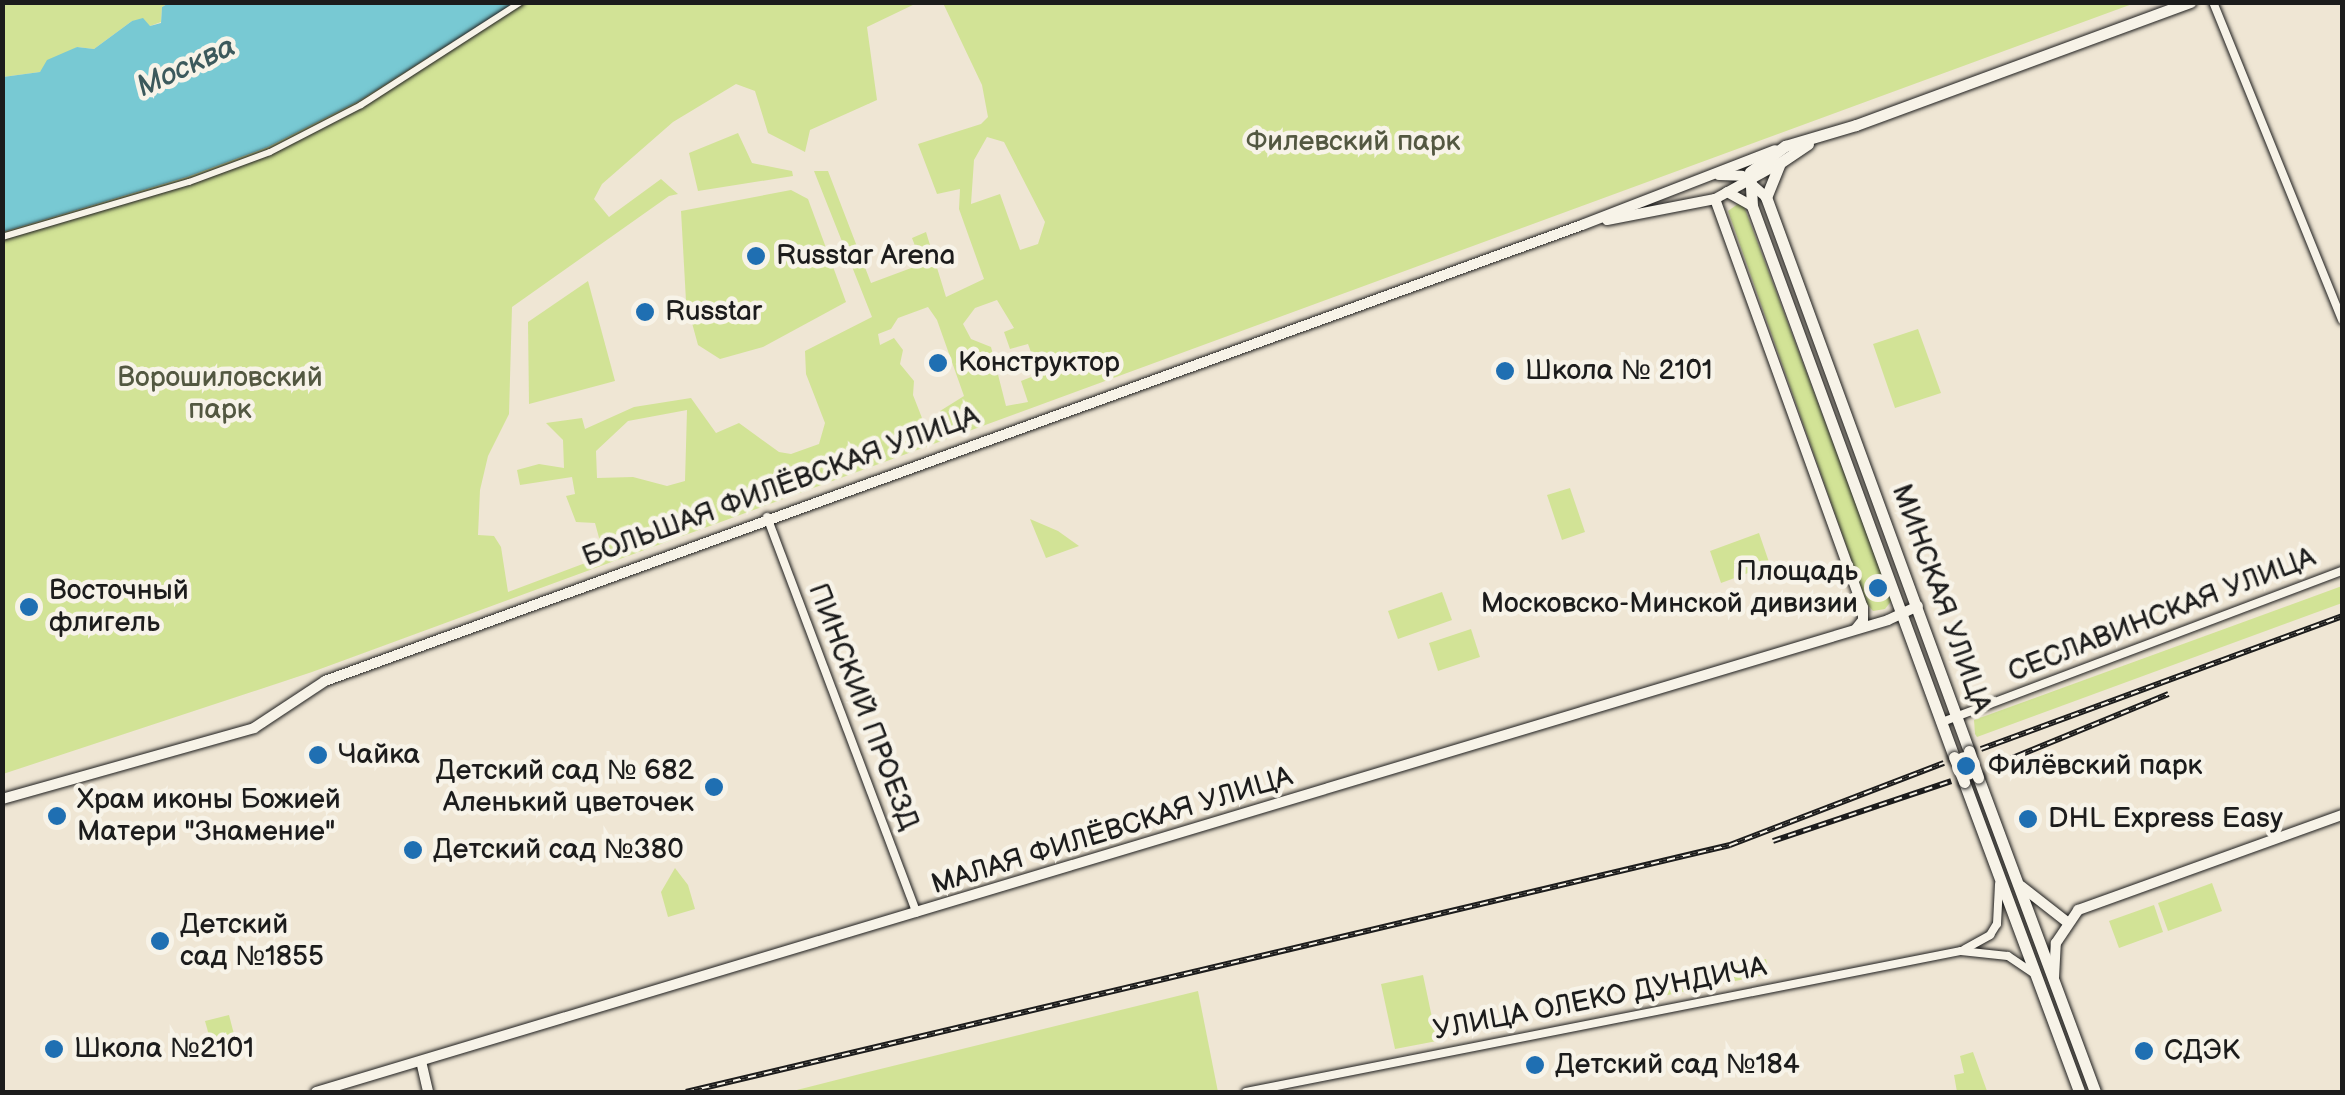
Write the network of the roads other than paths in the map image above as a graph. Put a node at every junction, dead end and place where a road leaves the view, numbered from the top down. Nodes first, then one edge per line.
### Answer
1 (521, 2) edge
2 (2190, 2) edge
3 (2213, 2) edge
4 (1815, 139) junction
5 (1785, 146) junction
6 (1780, 163) junction
7 (1703, 176) junction
8 (1748, 179) junction
9 (1726, 192) junction
10 (1766, 197) junction
11 (1715, 199) junction
12 (1752, 206) junction
13 (1582, 225) junction
14 (2, 237) edge
15 (2342, 320) edge
16 (767, 517) junction
17 (2342, 572) edge
18 (1918, 606) junction
19 (1905, 614) junction
20 (1855, 630) junction
21 (1957, 716) junction
22 (1942, 722) junction
23 (2, 799) edge
24 (2342, 816) edge
25 (1999, 877) junction
26 (2021, 886) junction
27 (917, 914) junction
28 (2067, 922) junction
29 (1961, 951) junction
30 (2035, 975) junction
31 (2054, 979) junction
32 (421, 1061) junction
33 (316, 1092) edge
34 (428, 1092) edge
35 (1247, 1092) edge
36 (2079, 1092) edge
37 (2096, 1092) edge

1 - 14 street
2 - 4 main road, БОЛЬШАЯ ФИЛЁВСКАЯ УЛИЦА
3 - 15 street
4 - 5 main road, БОЛЬШАЯ ФИЛЁВСКАЯ УЛИЦА
4 - 6 main road
5 - 7 street, БОЛЬШАЯ ФИЛЁВСКАЯ УЛИЦА
5 - 8 main road
6 - 8 street, БОЛЬШАЯ ФИЛЁВСКАЯ УЛИЦА
6 - 10 main road
7 - 8 street, БОЛЬШАЯ ФИЛЁВСКАЯ УЛИЦА
7 - 13 street, БОЛЬШАЯ ФИЛЁВСКАЯ УЛИЦА
8 - 9 street, БОЛЬШАЯ ФИЛЁВСКАЯ УЛИЦА
8 - 10 street
8 - 12 main road, МИНСКАЯ УЛИЦА
9 - 11 street, БОЛЬШАЯ ФИЛЁВСКАЯ УЛИЦА
9 - 12 street
10 - 18 main road, МИНСКАЯ УЛИЦА
11 - 13 street, БОЛЬШАЯ ФИЛЁВСКАЯ УЛИЦА
11 - 20 street
12 - 19 main road, МИНСКАЯ УЛИЦА
13 - 16 street, БОЛЬШАЯ ФИЛЁВСКАЯ УЛИЦА
16 - 23 street, БОЛЬШАЯ ФИЛЁВСКАЯ УЛИЦА
16 - 27 street, ПИНСКИЙ ПРОЕЗД
17 - 21 street, СЕСЛАВИНСКАЯ УЛИЦА
18 - 19 street, МАЛАЯ ФИЛЁВСКАЯ УЛИЦА
18 - 21 main road, МИНСКАЯ УЛИЦА
19 - 20 street, МАЛАЯ ФИЛЁВСКАЯ УЛИЦА
19 - 22 main road, МИНСКАЯ УЛИЦА
20 - 27 street, МАЛАЯ ФИЛЁВСКАЯ УЛИЦА
21 - 22 street, СЕСЛАВИНСКАЯ УЛИЦА
21 - 26 main road, МИНСКАЯ УЛИЦА, bridge
22 - 25 main road, МИНСКАЯ УЛИЦА, bridge
24 - 28 street
25 - 29 street, УЛИЦА ОЛЕКО ДУНДИЧА
25 - 30 main road, МИНСКАЯ УЛИЦА
26 - 28 street
26 - 31 main road, МИНСКАЯ УЛИЦА
27 - 32 street, МАЛАЯ ФИЛЁВСКАЯ УЛИЦА
28 - 31 street
29 - 30 street, УЛИЦА ОЛЕКО ДУНДИЧА
29 - 35 street, УЛИЦА ОЛЕКО ДУНДИЧА
30 - 36 main road, МИНСКАЯ УЛИЦА
31 - 37 main road, МИНСКАЯ УЛИЦА
32 - 33 street, МАЛАЯ ФИЛЁВСКАЯ УЛИЦА
32 - 34 street

